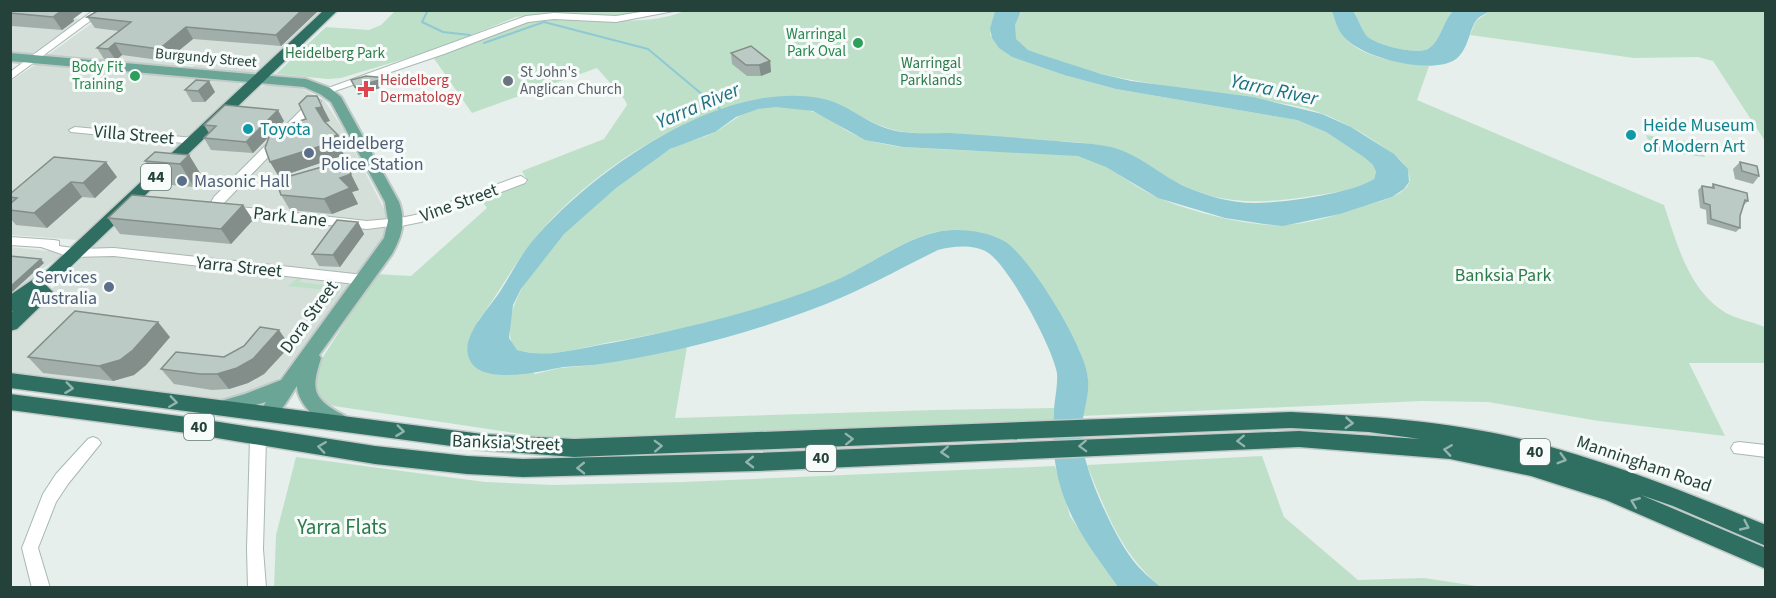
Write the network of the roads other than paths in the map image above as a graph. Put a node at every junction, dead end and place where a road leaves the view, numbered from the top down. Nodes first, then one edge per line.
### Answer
1 (101, 10) edge
2 (332, 10) edge
3 (675, 10) edge
4 (10, 57) edge
5 (34, 59) junction
6 (10, 77) edge
7 (259, 79) junction
8 (326, 91) junction
9 (339, 103) junction
10 (309, 106) junction
11 (75, 130) dead end
12 (194, 141) junction
13 (521, 180) dead end
14 (396, 222) junction
15 (10, 241) edge
16 (81, 248) junction
17 (54, 274) junction
18 (364, 280) junction
19 (10, 305) edge
20 (10, 324) edge
21 (318, 343) junction
22 (10, 380) edge
23 (287, 385) junction
24 (16, 404) edge
25 (219, 408) junction
26 (267, 414) junction
27 (342, 423) junction
28 (258, 438) junction
29 (1002, 441) junction
30 (93, 443) dead end
31 (1738, 448) dead end
32 (1766, 451) edge
33 (1678, 509) junction
34 (1766, 536) edge
35 (1766, 559) edge
36 (41, 588) edge
37 (257, 588) edge

1 - 5 street
2 - 7 highway, 44
3 - 8 street
4 - 5 main road, Burgundy Street
5 - 6 street
5 - 7 main road, Burgundy Street
7 - 8 main road, Burgundy Street
7 - 12 highway, 44
8 - 9 main road
8 - 10 street, Park Lane
9 - 10 street
9 - 14 main road
10 - 14 street, Park Lane
11 - 12 street, Villa Street
12 - 16 highway, 44
13 - 14 street, Vine Street
14 - 18 main road, Dora Street
15 - 16 street, Yarra Street
16 - 17 highway, 44
16 - 18 street, Yarra Street
17 - 19 highway, 44
17 - 20 highway, 44
18 - 21 main road, Dora Street
21 - 23 main road, Dora Street
21 - 27 main road
22 -> 25 highway, Banksia Street / 40
23 - 25 main road
23 - 26 main road, Dora Street
24 - 28 highway, Banksia Street / 40
25 - 26 highway, Banksia Street / 40
26 - 27 highway, Banksia Street / 40
26 - 28 highway, Dora Street
27 -> 29 highway, Banksia Street / 40
29 -> 28 highway, Banksia Street / 40
28 - 37 street
29 - 33 highway, Manningham Road / 40
30 - 36 street
31 - 32 street
33 -> 34 highway, Manningham Road / 40
33 - 35 highway, Manningham Road / 40

